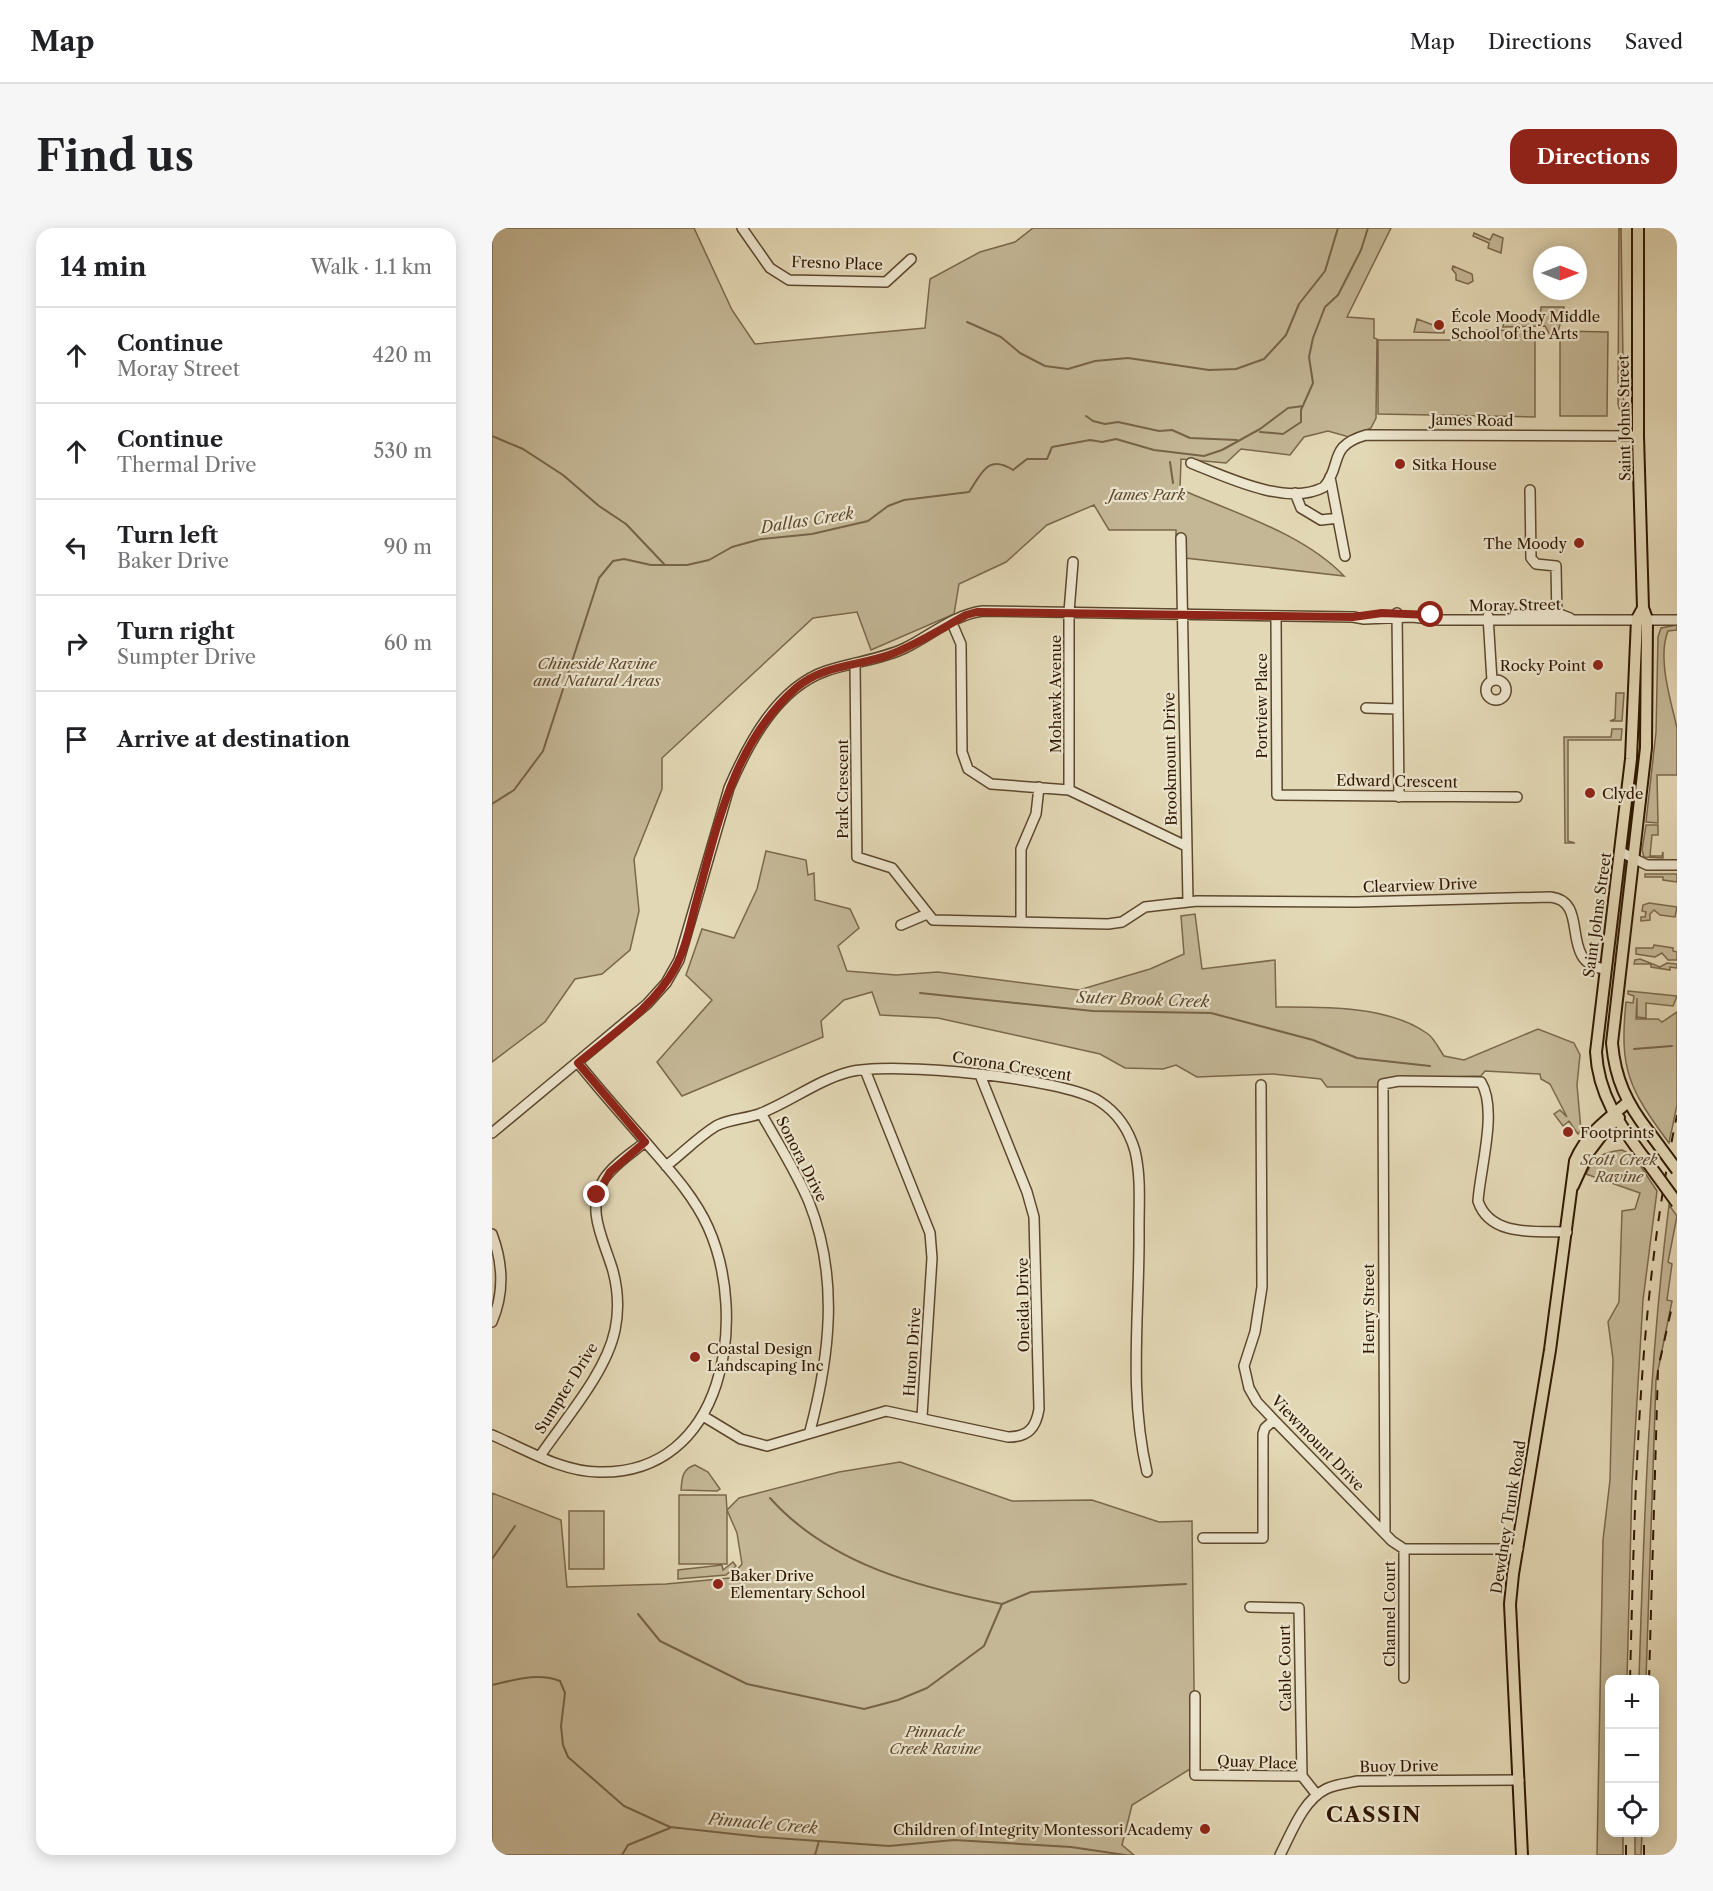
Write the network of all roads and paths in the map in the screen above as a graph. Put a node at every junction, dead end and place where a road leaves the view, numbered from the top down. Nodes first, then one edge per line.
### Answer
1 (742, 228) edge
2 (1638, 228) edge
3 (911, 260) dead end
4 (1638, 436) junction
5 (1191, 463) dead end
6 (1330, 477) junction
7 (1530, 490) dead end
8 (1295, 493) junction
9 (1338, 518) junction
10 (1181, 538) dead end
11 (1345, 556) dead end
12 (1073, 562) dead end
13 (1069, 612) junction
14 (1184, 615) junction
15 (1397, 615) junction
16 (1276, 616) junction
17 (1557, 617) junction
18 (1488, 619) junction
19 (1642, 619) junction
20 (1677, 620) edge
21 (952, 623) junction
22 (855, 663) junction
23 (1492, 681) dead end
24 (1366, 708) dead end
25 (1398, 709) junction
26 (1039, 787) junction
27 (1069, 790) junction
28 (1277, 795) joint
29 (1399, 797) junction
30 (1516, 797) dead end
31 (1186, 846) junction
32 (1621, 852) junction
33 (1632, 859) junction
34 (1677, 865) edge
35 (1188, 902) junction
36 (927, 914) junction
37 (1021, 922) junction
38 (901, 925) dead end
39 (1605, 969) junction
40 (578, 1063) junction
41 (865, 1070) junction
42 (980, 1075) junction
43 (1261, 1085) dead end
44 (1629, 1106) junction
45 (761, 1113) junction
46 (1615, 1117) junction
47 (492, 1133) edge
48 (645, 1142) junction
49 (1646, 1154) junction
50 (666, 1166) junction
51 (1677, 1170) edge
52 (1677, 1192) edge
53 (1677, 1203) edge
54 (1567, 1232) junction
55 (492, 1234) edge
56 (492, 1322) edge
57 (704, 1416) junction
58 (922, 1417) junction
59 (1274, 1420) junction
60 (810, 1431) junction
61 (492, 1435) edge
62 (540, 1456) junction
63 (1147, 1472) dead end
64 (1385, 1534) junction
65 (1203, 1539) dead end
66 (1404, 1549) junction
67 (1518, 1549) junction
68 (1250, 1607) dead end
69 (1404, 1678) dead end
70 (1196, 1696) dead end
71 (1302, 1776) junction
72 (1519, 1780) junction
73 (1317, 1795) junction
74 (1280, 1855) edge
75 (1522, 1855) edge

1 - 3 street, Fresno Place
2 - 4 main road, Saint Johns Street
4 - 6 street, James Road
4 - 19 main road, Saint Johns Street
5 - 8 street
6 - 8 street
6 - 9 street
7 - 17 street
8 - 9 street
9 - 11 street
10 - 14 street, Brookmount Drive
12 - 13 street, Mohawk Avenue
13 - 14 street, Moray Street
13 - 21 street, Moray Street
13 - 27 street, Mohawk Avenue
14 - 16 street, Moray Street
14 - 31 street, Brookmount Drive
15 - 16 street, Moray Street
15 - 18 street, Moray Street
15 - 25 street
16 - 28 street, Portview Place
17 - 18 street, Moray Street
17 - 19 street, Moray Street
18 - 23 street
19 - 20 street, Moray Street
19 - 32 main road, Saint Johns Street
19 - 33 main road, Saint Johns Street
21 - 22 street, Moray Street
21 - 26 street
22 - 36 street, Park Crescent
22 - 40 street, Moray Street
24 - 25 street
25 - 29 street
26 - 27 street
26 - 37 street
27 - 31 street
28 - 29 street, Edward Crescent
29 - 30 street, Edward Crescent
31 - 35 street, Brookmount Drive
32 - 33 street
32 - 39 main road, Saint Johns Street
33 - 34 street
33 - 44 main road, Saint Johns Street
35 - 37 street
35 - 39 street, Clearview Drive
36 - 37 street
36 - 38 street
39 - 46 main road, Saint Johns Street
40 - 47 street, Moray Street
40 - 48 street
41 - 42 street, Corona Crescent
41 - 45 street, Corona Crescent
41 - 58 street, Huron Drive
42 - 58 street, Oneida Drive
42 - 63 street, Corona Crescent
43 - 59 street, Viewmount Drive
44 - 46 main road, Dewdney Trunk Road
44 - 51 main road, Saint Johns Street, bridge
45 - 50 street, Corona Crescent
45 - 60 street, Sonora Drive
46 - 49 main road, Saint Johns Street
46 - 54 main road, Dewdney Trunk Road
48 - 50 street
48 - 62 street, Sumpter Drive
49 - 52 main road
49 - 53 main road, Saint Johns Street, bridge
50 - 57 street
54 - 64 street, Henry Street
54 - 67 main road, Dewdney Trunk Road
55 - 56 street
57 - 60 street, Huron Drive
57 - 62 street
58 - 60 street, Huron Drive
59 - 64 street, Viewmount Drive
59 - 65 street
61 - 62 street
64 - 66 street, Viewmount Drive
66 - 67 street
66 - 69 street, Channel Court
67 - 72 main road, Dewdney Trunk Road
68 - 71 street, Cable Court
70 - 71 street, Quay Place
71 - 73 street, Quay Place
72 - 73 street, Buoy Drive
72 - 75 main road, Dewdney Trunk Road
73 - 74 street, Buoy Drive

